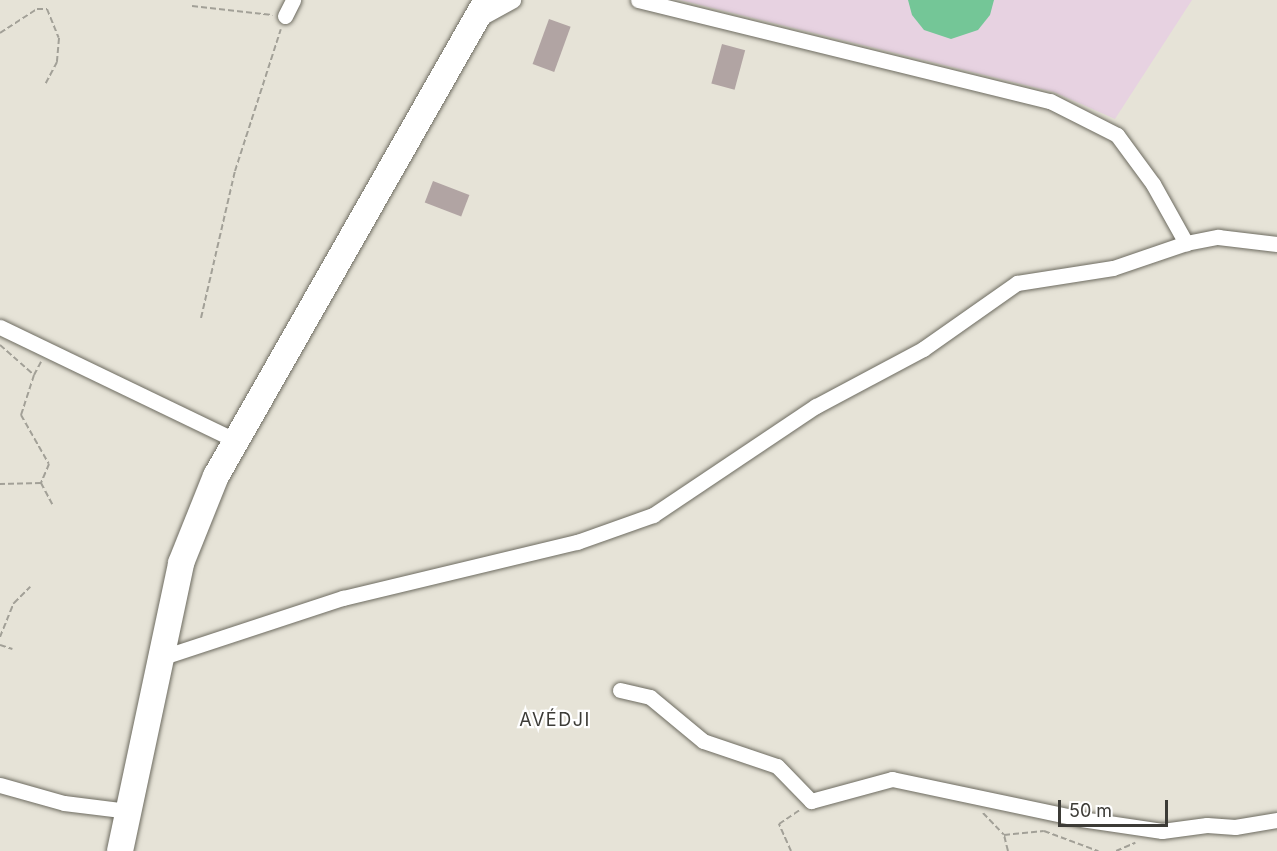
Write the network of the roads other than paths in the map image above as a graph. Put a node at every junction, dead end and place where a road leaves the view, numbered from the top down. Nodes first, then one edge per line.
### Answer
1 (293, 0) edge
2 (513, 0) edge
3 (638, 0) edge
4 (482, 10) edge
5 (285, 16) road end
6 (1186, 243) junction
7 (1277, 244) edge
8 (0, 327) edge
9 (235, 440) junction
10 (157, 659) junction
11 (620, 690) dead end
12 (0, 784) edge
13 (128, 811) junction
14 (1277, 820) edge
15 (120, 851) edge

1 - 5 street
2 - 4 street
3 - 6 street
4 - 9 highway
6 - 7 street
6 - 10 street
8 - 9 street
9 - 10 highway
10 - 13 highway
11 - 14 street
12 - 13 street
13 - 15 highway

